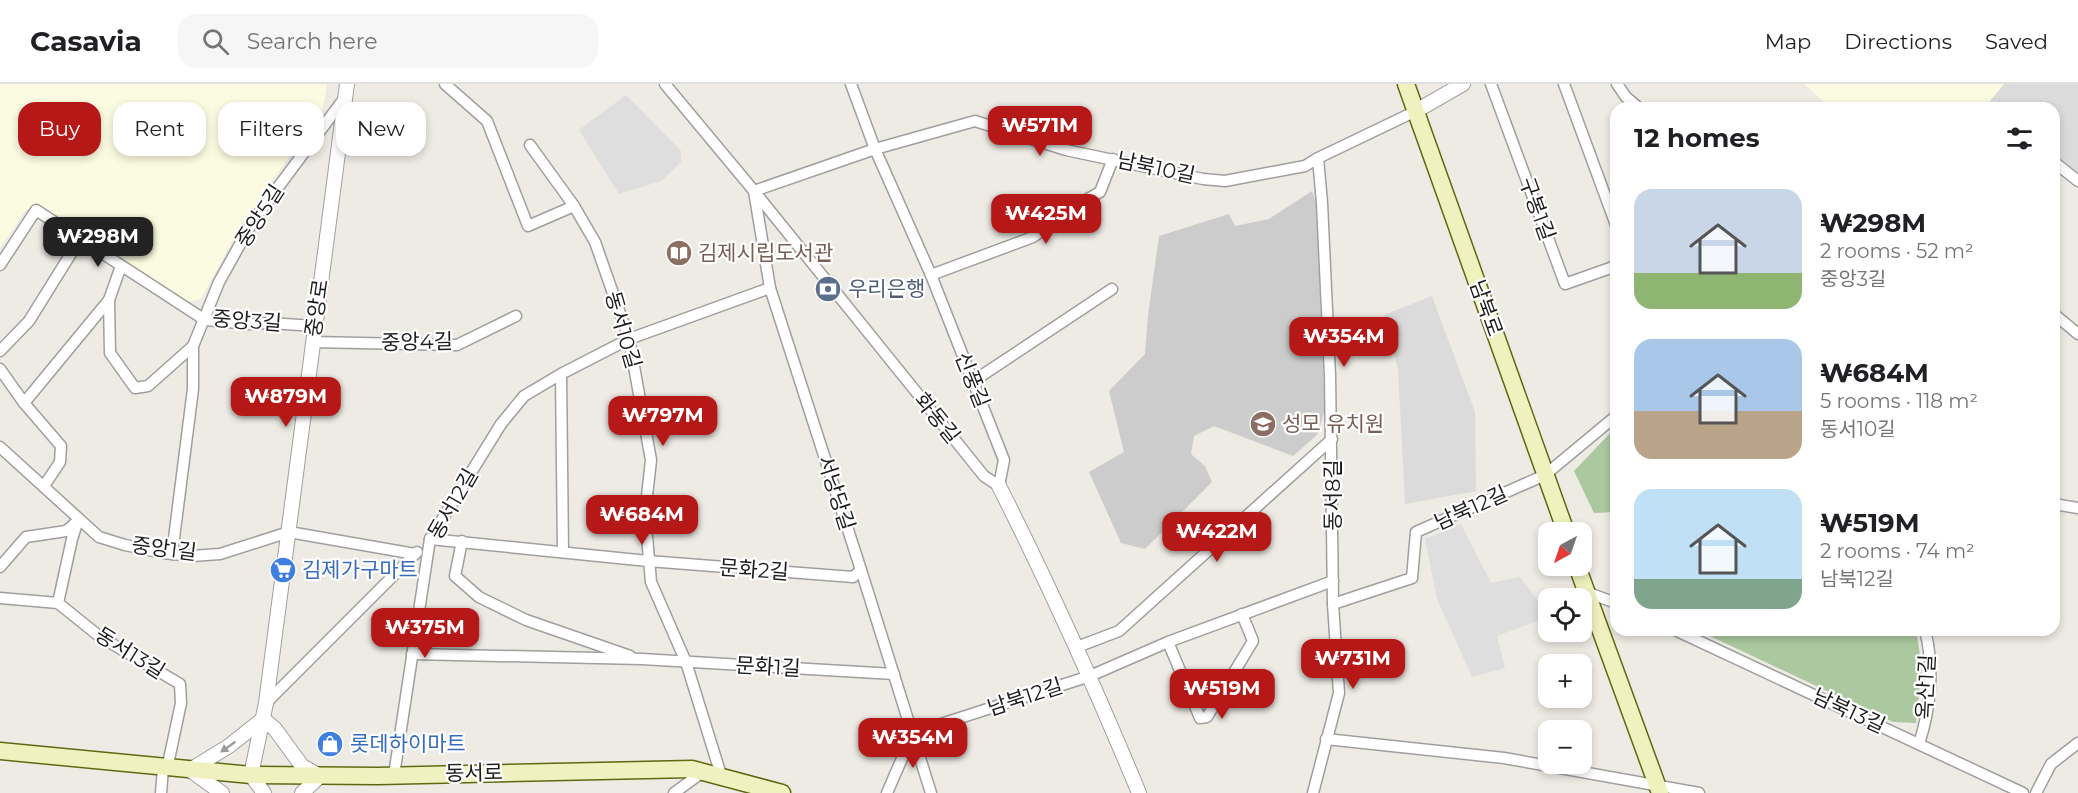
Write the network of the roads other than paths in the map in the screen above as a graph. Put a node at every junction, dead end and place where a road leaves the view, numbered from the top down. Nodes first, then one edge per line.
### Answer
1 (446, 84) edge
2 (665, 84) edge
3 (851, 84) edge
4 (1406, 84) edge
5 (1463, 84) edge
6 (1491, 84) edge
7 (1564, 84) edge
8 (1617, 84) edge
9 (346, 90) edge
10 (1632, 102) edge
11 (1416, 111) junction
12 (531, 145) dead end
13 (875, 149) junction
14 (1318, 158) junction
15 (1113, 159) junction
16 (2060, 167) edge
17 (2078, 181) edge
18 (754, 191) junction
19 (574, 206) junction
20 (1610, 209) edge
21 (80, 239) junction
22 (0, 265) edge
23 (121, 266) junction
24 (1610, 268) edge
25 (931, 275) junction
26 (770, 288) junction
27 (1112, 289) dead end
28 (109, 300) junction
29 (516, 316) dead end
30 (2060, 319) edge
31 (205, 320) junction
32 (316, 326) junction
33 (2078, 334) edge
34 (629, 339) junction
35 (312, 342) junction
36 (193, 346) junction
37 (0, 351) edge
38 (0, 369) edge
39 (561, 374) junction
40 (972, 382) junction
41 (24, 404) junction
42 (1610, 421) edge
43 (1332, 440) junction
44 (0, 447) edge
45 (1545, 475) junction
46 (44, 486) junction
47 (999, 486) junction
48 (2060, 505) edge
49 (2078, 508) edge
50 (78, 520) junction
51 (1562, 522) edge
52 (288, 532) junction
53 (430, 539) junction
54 (462, 541) junction
55 (563, 552) junction
56 (171, 554) junction
57 (415, 554) junction
58 (648, 561) junction
59 (0, 567) edge
60 (861, 570) junction
61 (1333, 581) junction
62 (1592, 594) edge
63 (0, 598) edge
64 (1610, 601) edge
65 (58, 603) junction
66 (1333, 604) junction
67 (1592, 608) edge
68 (1242, 614) junction
69 (1688, 636) edge
70 (1926, 636) edge
71 (1168, 642) junction
72 (1077, 647) junction
73 (412, 654) junction
74 (642, 659) junction
75 (686, 662) junction
76 (894, 674) junction
77 (1090, 676) junction
78 (266, 703) junction
79 (263, 719) junction
80 (913, 733) junction
81 (1326, 739) junction
82 (2078, 743) edge
83 (1920, 744) junction
84 (0, 751) edge
85 (165, 768) junction
86 (190, 770) junction
87 (704, 771) junction
88 (251, 775) junction
89 (394, 775) junction
90 (320, 776) junction
91 (721, 776) junction
92 (1658, 789) edge
93 (161, 793) edge
94 (222, 793) edge
95 (264, 793) edge
96 (302, 793) edge
97 (674, 793) edge
98 (782, 793) edge
99 (887, 793) edge
100 (931, 793) edge
101 (1139, 793) edge
102 (1313, 793) edge
103 (1699, 793) edge
104 (2023, 793) edge
105 (2037, 793) edge

1 - 19 street
2 - 18 street, 화동길
3 - 13 street, 신풍길
4 - 11 main road, 남북로
5 - 11 street
6 - 24 street, 구봉1길
7 - 20 street
8 - 10 street
9 - 31 street, 중앙5길
9 - 32 street, 중앙로
11 - 14 street, 남북10길
11 - 45 main road, 남북로
12 - 19 street, 동서10길
13 - 15 street, 남북10길
13 - 18 street, 남북10길
13 - 25 street, 신풍길
14 - 15 street, 남북10길
14 - 43 street, 동서8길
15 - 25 street
16 - 17 street
18 - 26 street, 서낭당길
18 - 47 street, 화동길
19 - 34 street, 동서10길
21 - 22 street, 중앙3길
21 - 23 street, 중앙3길
21 - 37 street
23 - 28 street
23 - 31 street, 중앙3길
25 - 40 street, 신풍길
26 - 34 street, 동서12길
26 - 60 street, 서낭당길
27 - 40 street
28 - 36 street, 중앙5길
28 - 41 street
29 - 35 street, 중앙4길
30 - 33 street
31 - 32 street, 중앙3길
31 - 36 street, 중앙5길
32 - 35 street, 중앙로
34 - 39 street, 동서12길
34 - 58 street, 동서10길
35 - 52 street, 중앙로
36 - 56 street, 중앙5길
38 - 41 street
39 - 53 street, 동서12길
39 - 55 street
40 - 47 street, 신풍길
41 - 46 street
42 - 45 street
43 - 61 street, 동서8길
43 - 72 street
44 - 46 street, 중앙1길
45 - 51 main road, 남북로
45 - 66 street, 남북12길
46 - 50 street, 중앙1길
47 - 72 street, 화동길
48 - 49 street
50 - 56 street, 중앙1길
50 - 59 street
50 - 65 street
52 - 56 street, 중앙1길
52 - 57 street
52 - 78 street, 중앙로
53 - 54 street, 문화2길
53 - 57 street
53 - 73 street, 동서12길
54 - 55 street, 문화2길
54 - 74 street, 문화1길
55 - 58 street, 문화2길
57 - 78 street
58 - 60 street, 문화2길
58 - 75 street, 동서10길
60 - 76 street, 서낭당길
61 - 66 street, 동서8길
61 - 68 street, 남북12길
62 - 64 street
63 - 65 street
65 - 85 street, 동서13길
66 - 81 street, 동서8길
67 - 92 main road
68 - 71 street, 남북12길
68 - 71 street
69 - 83 street, 남북13길
70 - 83 street, 옥산1길
71 - 77 street, 남북12길
72 - 77 street, 화동길
73 - 74 street, 문화1길
73 - 89 street, 동서12길
74 - 75 street, 문화1길
75 - 76 street, 문화1길
75 - 91 street, 동서10길
76 - 80 street, 서낭당길
77 - 80 street, 남북12길
77 - 101 street, 화동길
78 - 79 street, 중앙로
79 -> 86 street
79 - 88 street, 중앙로
79 - 90 street
80 - 99 street
80 - 100 street, 서낭당길
81 - 92 street
81 - 102 street, 동서8길
82 - 105 street
83 - 104 street, 남북13길
84 - 85 main road, 동서로
85 - 86 main road, 동서로
85 - 93 street
86 - 88 main road, 동서로
86 - 94 street
87 - 89 main road, 동서로
87 - 91 main road, 동서로
87 - 97 street
88 - 90 main road, 동서로
88 - 95 street
89 - 90 main road, 동서로
90 - 96 street
91 - 98 main road, 동서로
92 - 103 street

